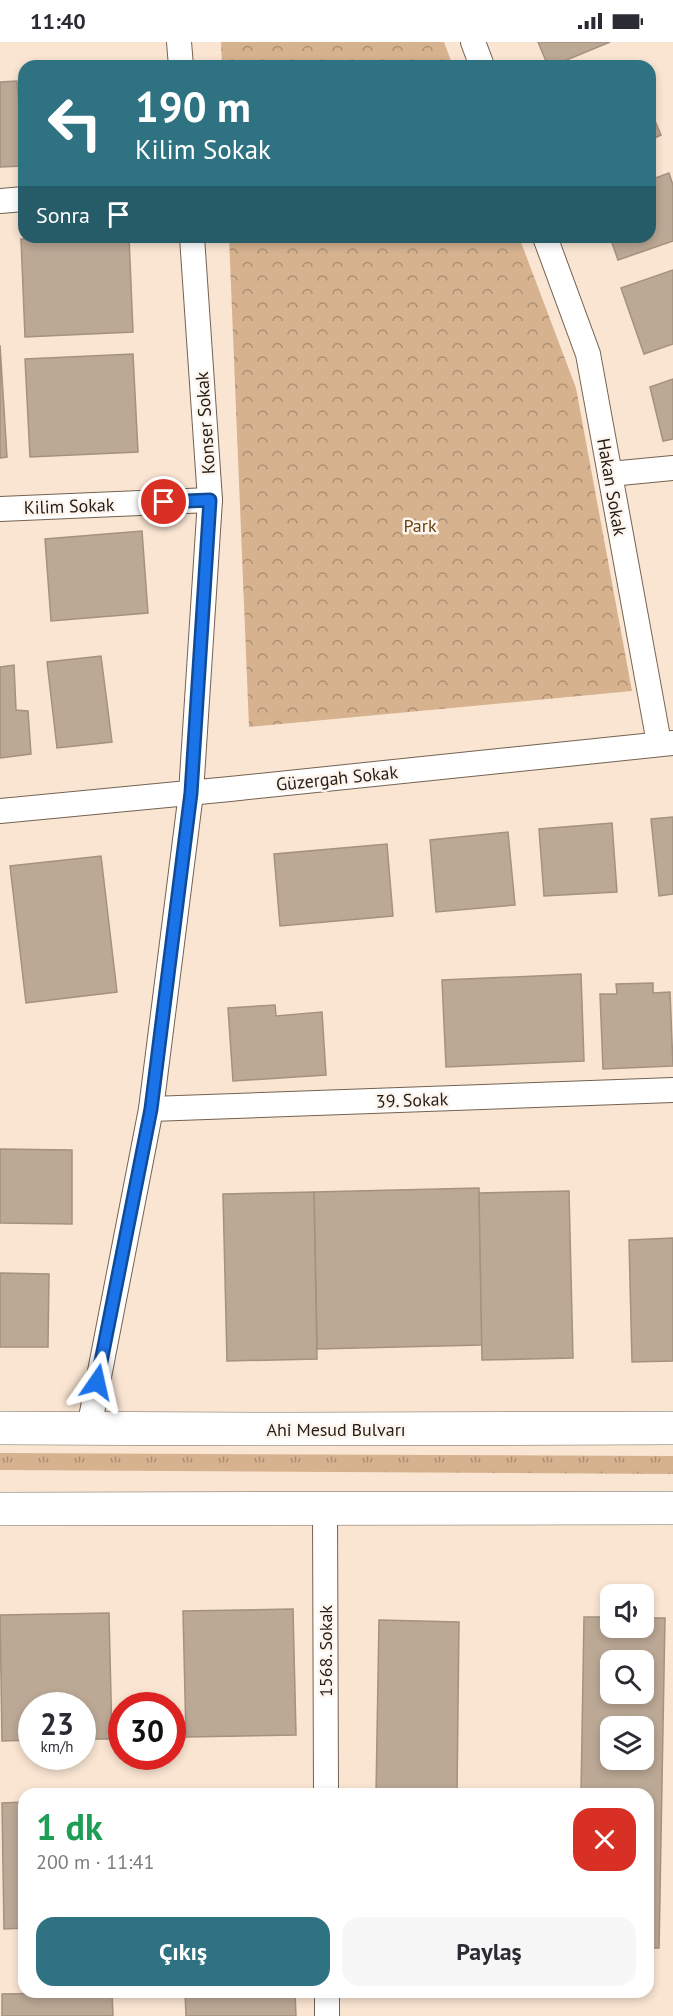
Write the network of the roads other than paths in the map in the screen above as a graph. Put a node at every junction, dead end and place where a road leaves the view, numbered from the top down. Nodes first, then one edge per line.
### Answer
1 (179, 42) edge
2 (473, 42) edge
3 (180, 60) edge
4 (480, 60) edge
5 (18, 200) edge
6 (0, 201) edge
7 (192, 243) edge
8 (547, 243) edge
9 (673, 468) edge
10 (610, 474) junction
11 (210, 500) junction
12 (0, 509) edge
13 (666, 743) edge
14 (191, 793) junction
15 (0, 811) edge
16 (673, 1090) edge
17 (151, 1109) junction
18 (0, 1428) edge
19 (88, 1428) junction
20 (673, 1428) edge
21 (325, 1508) junction
22 (673, 1508) edge
23 (0, 1509) edge
24 (326, 1788) edge
25 (327, 1998) edge
26 (327, 2016) edge

1 - 3 street
2 - 4 street
5 - 6 street
7 - 11 street, Konser Sokak
8 - 10 street, Hakan Sokak
9 - 10 street
10 - 13 street, Hakan Sokak
11 - 12 street, Kilim Sokak
11 - 14 street, Konser Sokak
13 - 14 street, Güzergah Sokak
14 - 15 street, Güzergah Sokak
14 - 17 street, Konser Sokak
16 - 17 street, 39. Sokak
17 - 19 street, Konser Sokak
18 - 19 main road, Ahi Mesud Bulvarı
19 - 20 main road, Ahi Mesud Bulvarı
21 - 22 main road
21 - 23 main road
21 - 24 street, 1568. Sokak
25 - 26 street

